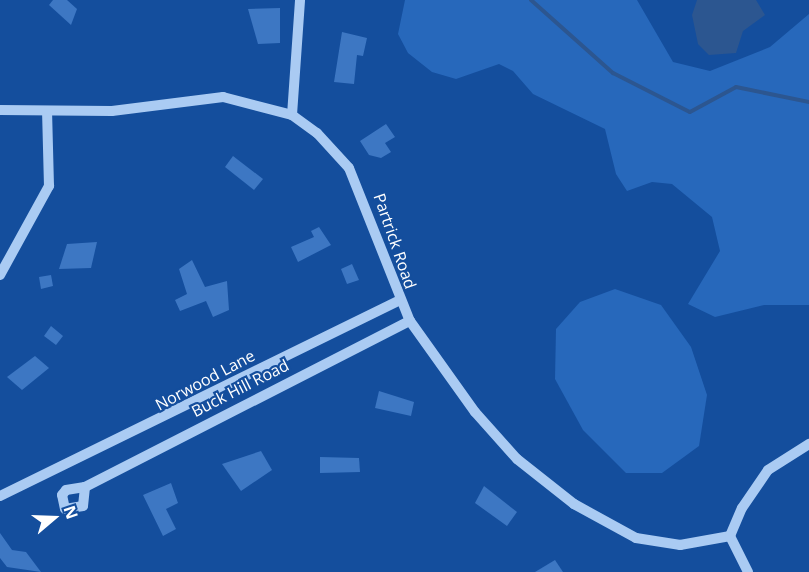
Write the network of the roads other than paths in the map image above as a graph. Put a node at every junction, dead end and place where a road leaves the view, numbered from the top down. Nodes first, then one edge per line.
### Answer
1 (300, 0) edge
2 (0, 110) edge
3 (47, 111) junction
4 (292, 116) junction
5 (0, 275) edge
6 (400, 300) junction
7 (410, 321) junction
8 (809, 444) edge
9 (86, 487) dead end
10 (0, 496) edge
11 (730, 536) junction
12 (748, 572) edge

1 - 4 street
2 - 3 street, Partrick Road
3 - 4 street, Partrick Road
3 - 5 street
4 - 6 street, Partrick Road
6 - 7 street, Partrick Road
6 - 10 street, Norwood Lane
7 - 9 street, Buck Hill Road
7 - 11 street, Partrick Road
8 - 11 street
11 - 12 street

